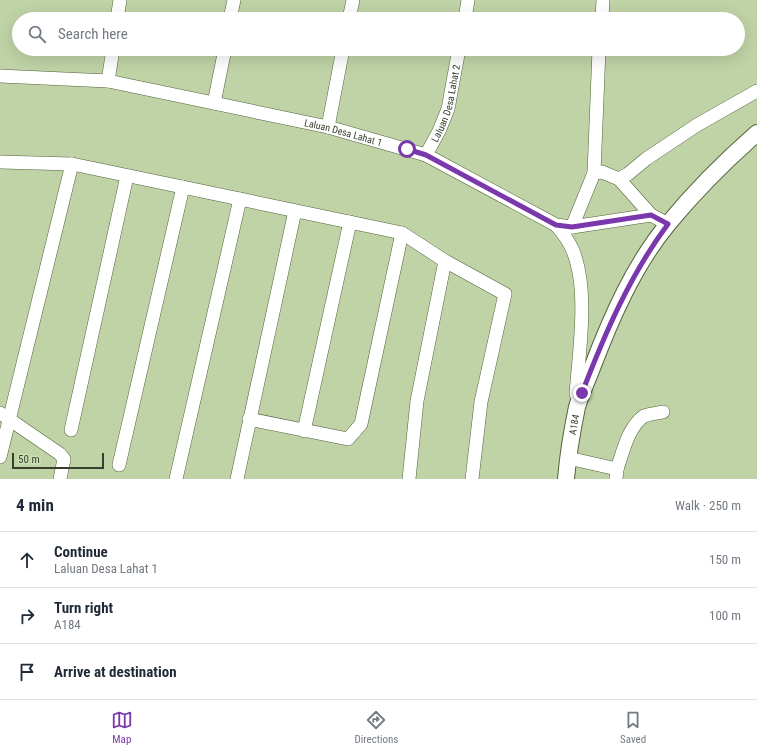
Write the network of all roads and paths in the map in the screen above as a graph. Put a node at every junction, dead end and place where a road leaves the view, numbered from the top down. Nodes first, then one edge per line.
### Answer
1 (120, 0) edge
2 (234, 0) edge
3 (353, 0) edge
4 (468, 0) edge
5 (603, 0) edge
6 (118, 12) edge
7 (231, 12) edge
8 (350, 12) edge
9 (466, 12) edge
10 (602, 12) edge
11 (112, 56) edge
12 (224, 56) edge
13 (342, 56) edge
14 (458, 56) edge
15 (599, 56) edge
16 (0, 76) edge
17 (108, 81) junction
18 (757, 91) edge
19 (214, 103) junction
20 (328, 127) junction
21 (757, 133) edge
22 (426, 155) junction
23 (0, 162) edge
24 (72, 164) junction
25 (594, 173) junction
26 (127, 176) junction
27 (619, 178) junction
28 (183, 187) junction
29 (240, 199) junction
30 (295, 211) junction
31 (651, 215) junction
32 (350, 222) junction
33 (668, 224) junction
34 (556, 225) junction
35 (572, 227) junction
36 (402, 233) junction
37 (446, 261) junction
38 (576, 394) dead end
39 (663, 412) dead end
40 (5, 416) edge
41 (249, 419) junction
42 (72, 430) dead end
43 (304, 432) junction
44 (0, 457) edge
45 (568, 458) junction
46 (119, 465) dead end
47 (616, 474) edge
48 (60, 479) edge
49 (176, 479) edge
50 (237, 479) edge
51 (409, 479) edge
52 (472, 479) edge
53 (566, 479) edge

1 - 6 street
2 - 7 street
3 - 8 street
4 - 9 street
5 - 10 street
11 - 17 street
12 - 19 street
13 - 20 street
14 - 22 street, Laluan Desa Lahat 2
15 - 25 street
16 - 17 street, Laluan Desa Lahat 1
17 - 19 street, Laluan Desa Lahat 1
18 - 27 street
19 - 20 street, Laluan Desa Lahat 1
20 - 22 street, Laluan Desa Lahat 1
21 - 33 main road, A184
22 - 34 street, Laluan Desa Lahat 1
23 - 24 street
24 - 26 street
24 - 40 street
25 - 27 street
25 - 35 street
26 - 28 street
26 - 42 street
27 - 31 street
28 - 29 street
28 - 46 street
29 - 30 street
29 - 49 street
30 - 32 street
30 - 41 street
31 - 33 street
31 - 35 street, Laluan Desa Lahat 1
32 - 36 street
32 - 43 street
33 - 45 main road, A184
34 - 35 street, Laluan Desa Lahat 1
34 - 38 street
36 - 37 street
36 - 43 street
37 - 51 street
37 - 52 street
39 - 47 street
40 - 44 street
40 - 48 street
41 - 43 street
41 - 50 street
45 - 47 street
45 - 53 main road, A184

